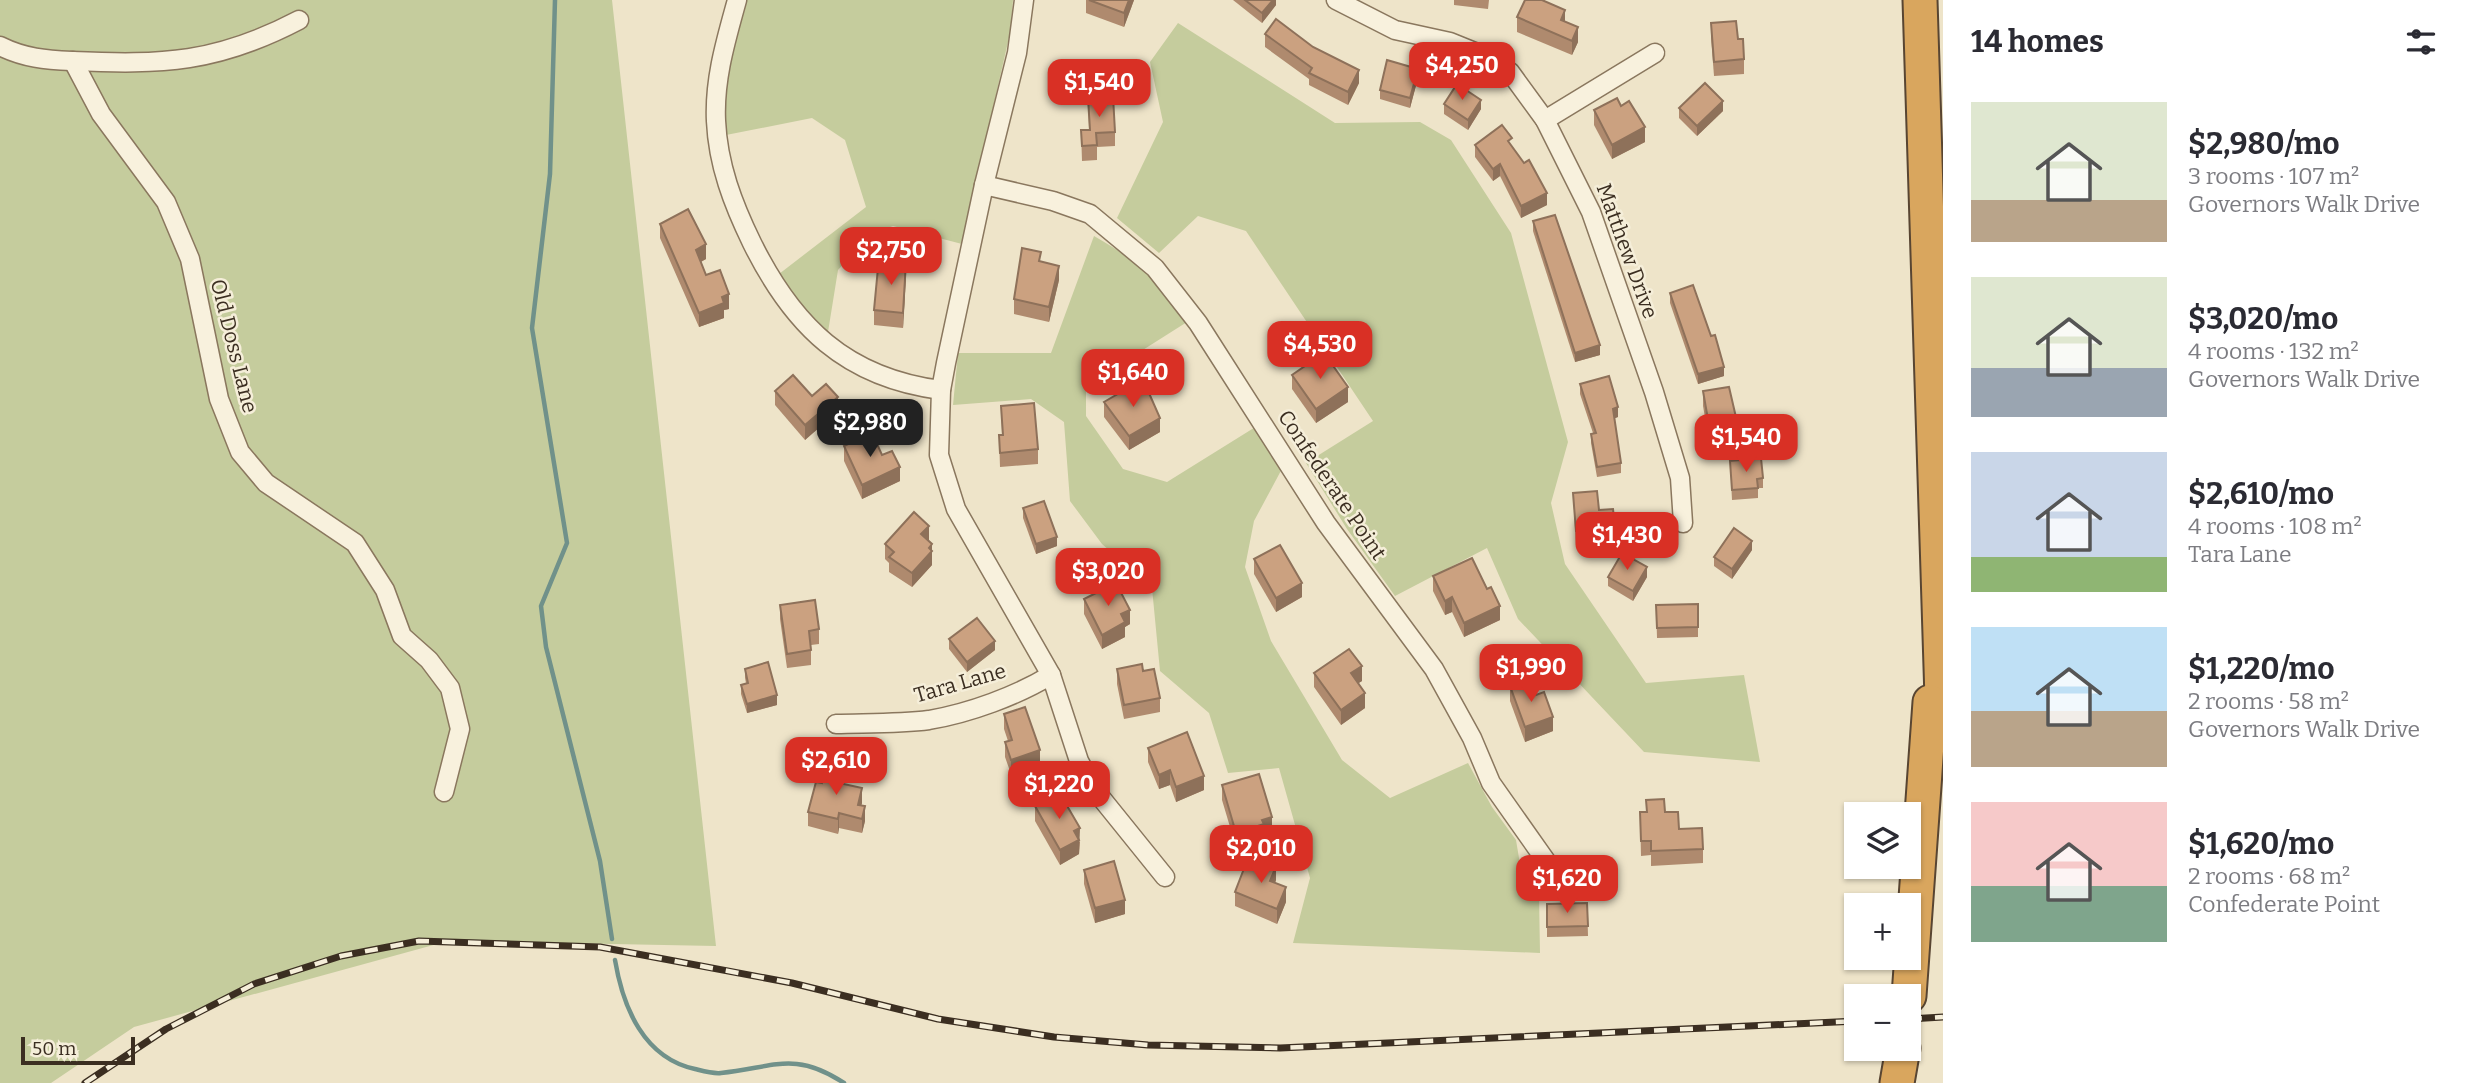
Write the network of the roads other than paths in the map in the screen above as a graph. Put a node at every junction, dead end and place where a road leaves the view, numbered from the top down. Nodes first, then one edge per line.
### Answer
1 (737, 0) edge
2 (1024, 0) edge
3 (1336, 0) edge
4 (1920, 0) edge
5 (299, 20) dead end
6 (0, 46) edge
7 (1656, 53) dead end
8 (73, 61) junction
9 (1545, 120) junction
10 (984, 186) junction
11 (941, 390) junction
12 (1683, 523) dead end
13 (1938, 587) junction
14 (1051, 675) junction
15 (836, 724) dead end
16 (1943, 730) edge
17 (444, 792) dead end
18 (1546, 861) dead end
19 (1165, 877) dead end
20 (1910, 984) edge
21 (1901, 1061) edge
22 (1897, 1083) edge

1 - 11 street
2 - 10 street
3 - 9 street, Matthew Drive
4 - 13 highway
5 - 8 street
6 - 8 street
7 - 9 street
8 - 17 street, Old Doss Lane
9 - 12 street, Matthew Drive
10 - 11 street
10 - 18 street, Confederate Point
11 - 14 street
13 - 16 highway
13 - 20 highway
14 - 15 street, Tara Lane
14 - 19 street
21 - 22 highway

